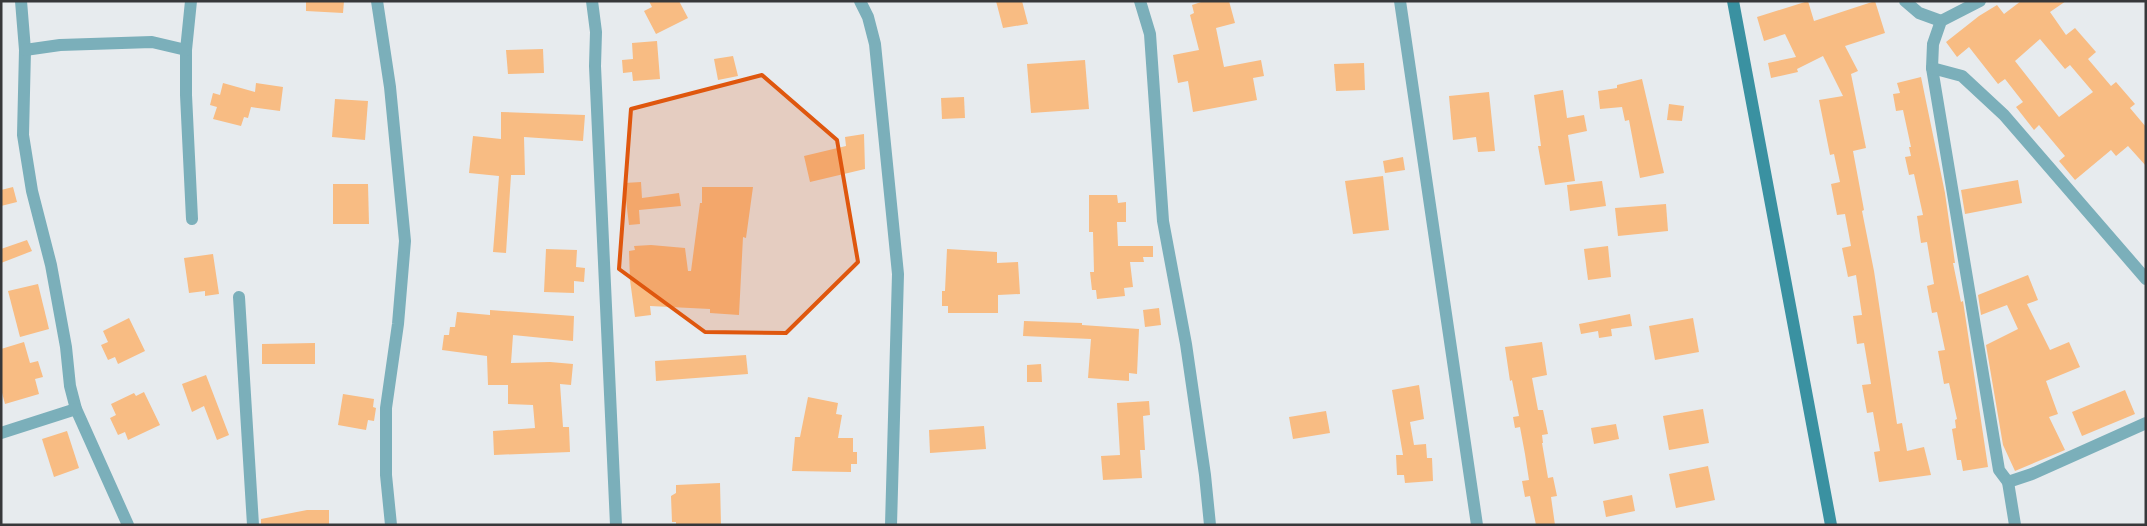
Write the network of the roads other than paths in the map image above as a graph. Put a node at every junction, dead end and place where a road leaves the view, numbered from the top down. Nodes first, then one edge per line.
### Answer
1 (21, 1) edge
2 (191, 1) edge
3 (377, 1) edge
4 (592, 1) edge
5 (860, 1) edge
6 (1140, 1) edge
7 (1400, 1) edge
8 (1733, 1) edge
9 (1905, 1) edge
10 (1980, 1) edge
11 (1941, 21) junction
12 (26, 50) junction
13 (186, 50) junction
14 (1932, 68) junction
15 (192, 219) dead end
16 (2146, 279) edge
17 (239, 297) dead end
18 (76, 409) junction
19 (2146, 423) edge
20 (1, 433) edge
21 (2008, 482) junction
22 (128, 525) edge
23 (253, 525) edge
24 (391, 525) edge
25 (616, 525) edge
26 (891, 525) edge
27 (1210, 525) edge
28 (1477, 525) edge
29 (1831, 525) edge
30 (2015, 525) edge

1 - 12 street
2 - 13 street
3 - 24 street
4 - 25 street
5 - 26 street
6 - 27 street
7 - 28 street
8 - 29 street
9 - 11 street
10 - 11 street
11 - 14 street
12 - 13 street
12 - 18 street
13 - 15 street
14 - 16 street
14 - 21 street
17 - 23 street
18 - 20 street
18 - 22 street
19 - 21 street
21 - 30 street

